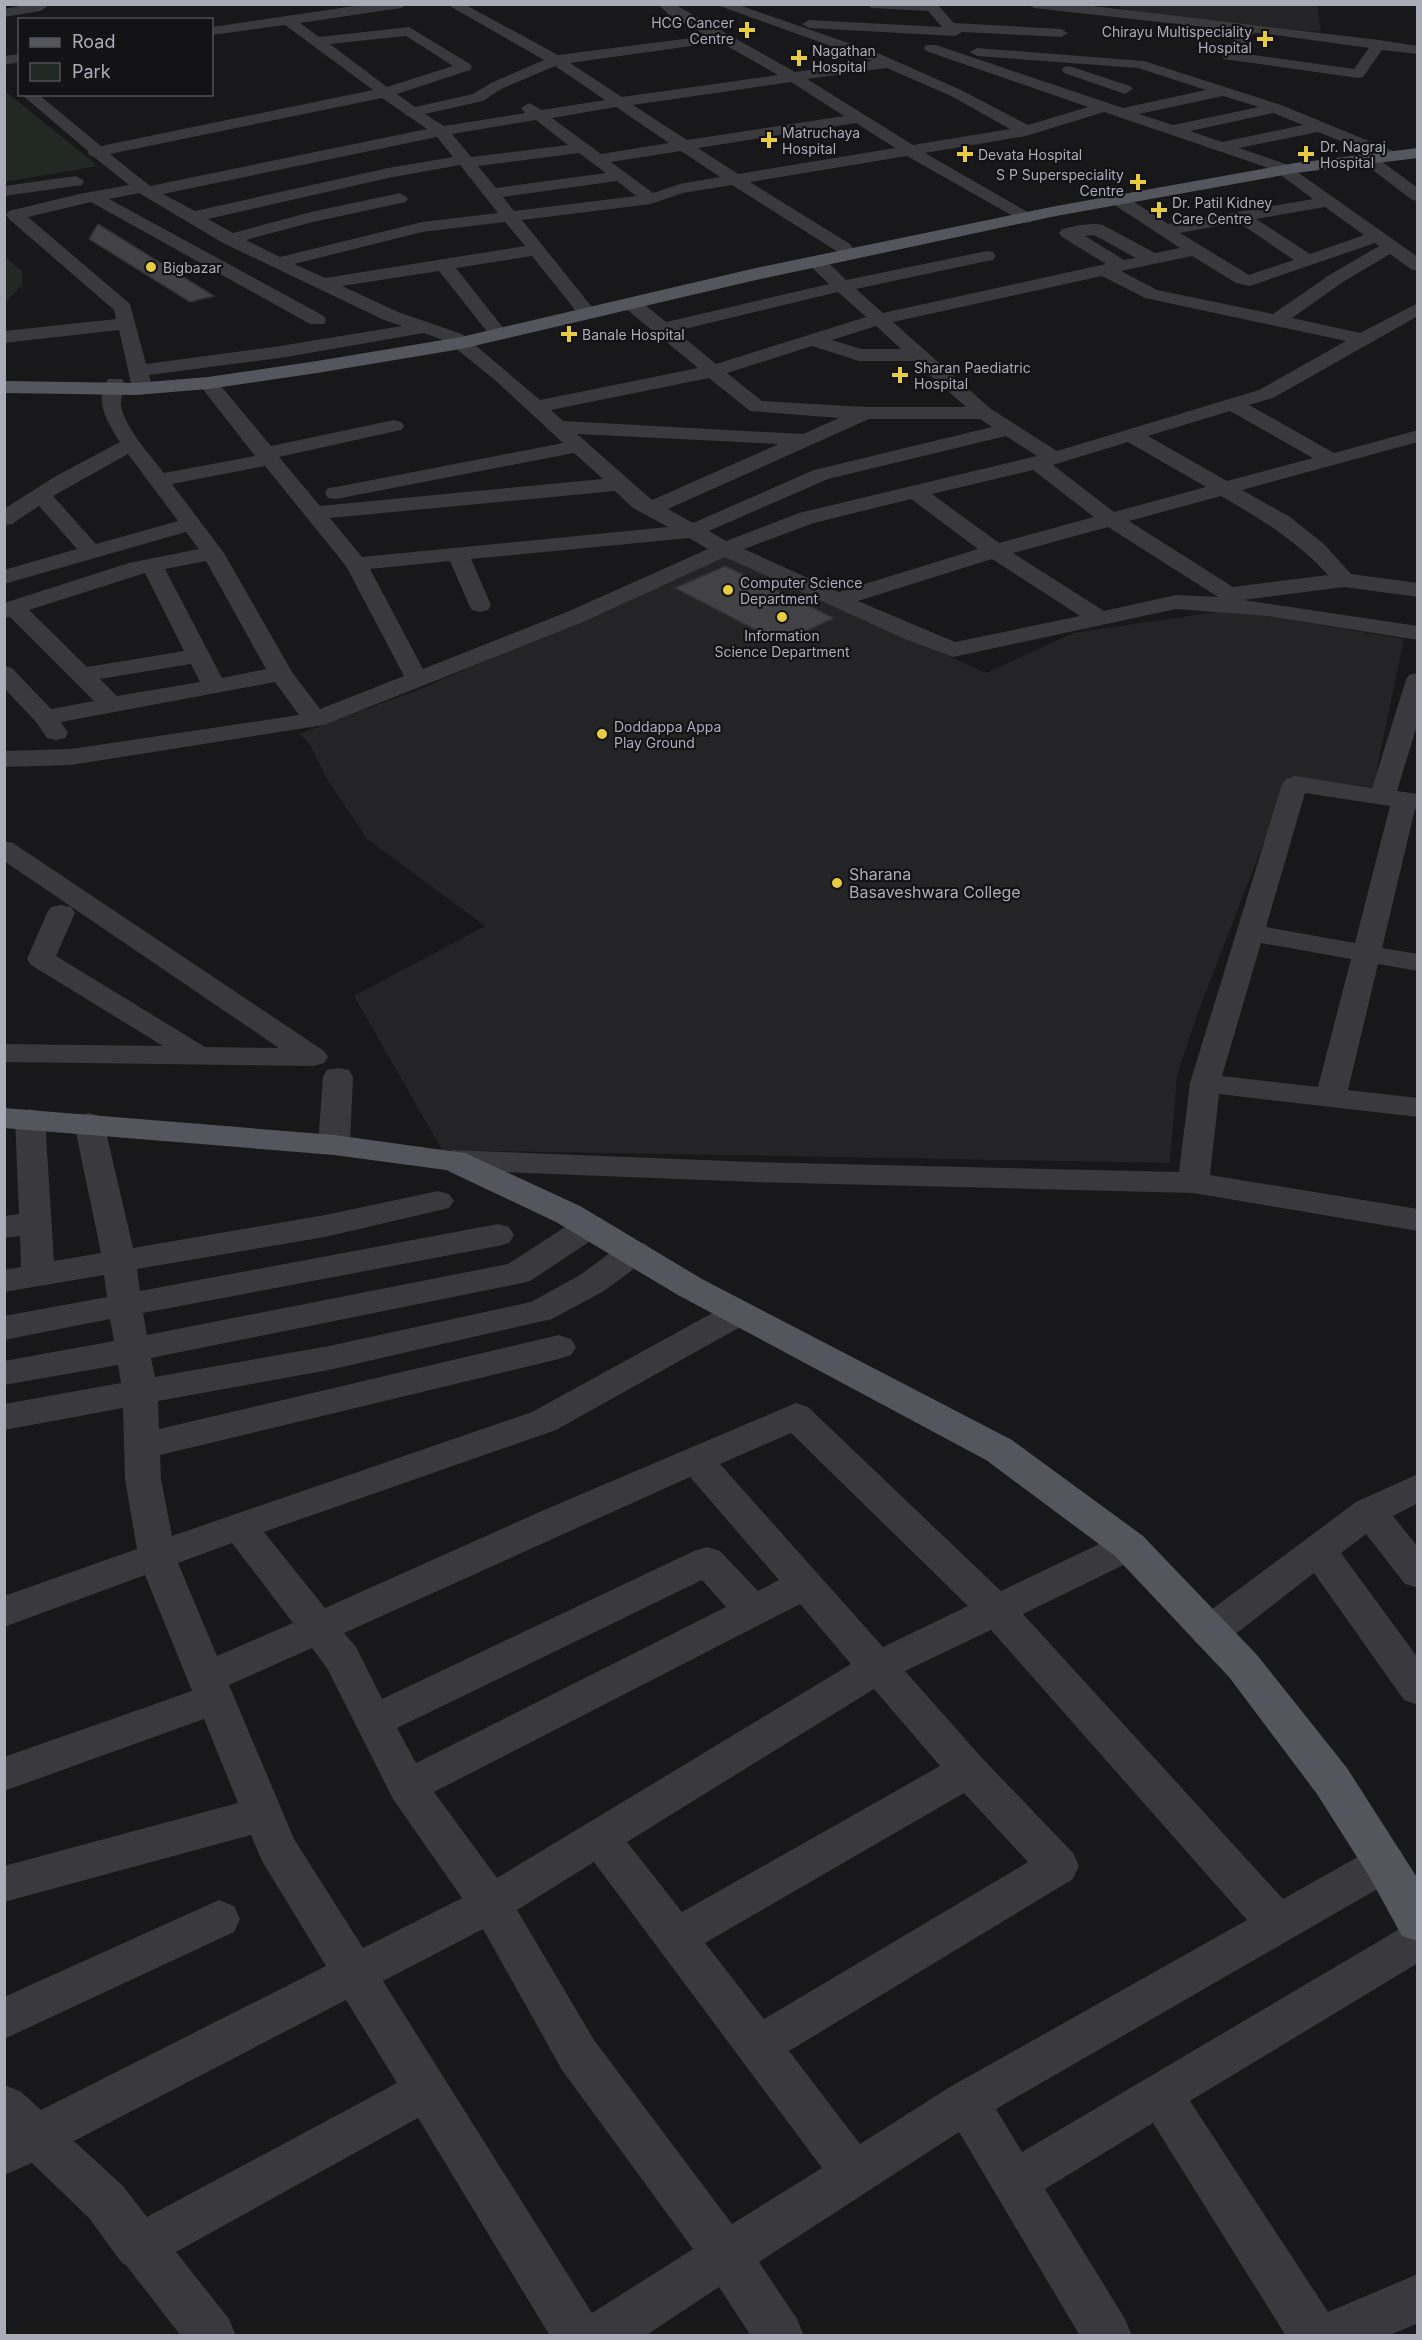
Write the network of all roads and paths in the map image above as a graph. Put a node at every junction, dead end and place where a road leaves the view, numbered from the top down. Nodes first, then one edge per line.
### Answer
1 (401, 4) edge
2 (453, 4) edge
3 (665, 4) edge
4 (721, 4) edge
5 (872, 4) edge
6 (1032, 4) edge
7 (931, 6) edge
8 (40, 7) dead end
9 (265, 10) dead end
10 (4, 13) edge
11 (283, 21) junction
12 (950, 27) junction
13 (1250, 27) junction
14 (790, 28) junction
15 (213, 31) edge
16 (1060, 33) junction
17 (721, 38) junction
18 (319, 41) junction
19 (1379, 44) junction
20 (639, 49) junction
21 (1295, 49) junction
22 (1418, 50) edge
23 (971, 51) junction
24 (1025, 55) junction
25 (556, 60) junction
26 (1091, 60) junction
27 (657, 61) dead end
28 (888, 63) junction
29 (465, 67) junction
30 (1178, 76) junction
31 (795, 78) junction
32 (684, 79) dead end
33 (496, 86) junction
34 (1136, 86) junction
35 (701, 91) junction
36 (951, 91) junction
37 (1223, 91) junction
38 (387, 92) junction
39 (27, 96) edge
40 (1080, 99) junction
41 (621, 102) junction
42 (1014, 107) dead end
43 (1104, 107) junction
44 (1276, 108) junction
45 (408, 109) junction
46 (381, 111) dead end
47 (1122, 113) junction
48 (540, 114) junction
49 (1036, 115) dead end
50 (860, 118) junction
51 (1057, 122) junction
52 (1323, 126) junction
53 (441, 131) junction
54 (1026, 131) junction
55 (1172, 131) junction
56 (685, 146) junction
57 (1220, 147) junction
58 (583, 148) junction
59 (911, 151) junction
60 (1418, 151) edge
61 (94, 152) junction
62 (1382, 155) junction
63 (598, 159) junction
64 (464, 162) junction
65 (1282, 169) junction
66 (388, 173) junction
67 (619, 176) junction
68 (112, 177) junction
69 (735, 180) junction
70 (144, 190) junction
71 (4, 191) edge
72 (490, 194) junction
73 (1418, 196) edge
74 (400, 198) junction
75 (1116, 198) junction
76 (651, 199) junction
77 (1329, 201) junction
78 (1048, 213) junction
79 (1022, 216) junction
80 (1240, 216) junction
81 (193, 217) junction
82 (509, 218) junction
83 (447, 225) junction
84 (422, 227) junction
85 (1166, 230) junction
86 (1080, 231) junction
87 (950, 234) junction
88 (229, 239) junction
89 (1383, 242) junction
90 (844, 248) junction
91 (536, 250) junction
92 (1195, 250) junction
93 (987, 256) junction
94 (473, 259) junction
95 (1152, 259) junction
96 (1308, 261) junction
97 (815, 262) junction
98 (277, 263) junction
99 (443, 264) junction
100 (1418, 266) edge
101 (1113, 268) junction
102 (1250, 281) junction
103 (323, 284) junction
104 (1034, 285) junction
105 (842, 286) junction
106 (1315, 293) junction
107 (632, 304) junction
108 (583, 307) junction
109 (1418, 308) edge
110 (879, 319) junction
111 (317, 320) dead end
112 (1276, 321) junction
113 (127, 323) junction
114 (426, 328) junction
115 (662, 328) junction
116 (495, 329) junction
117 (4, 337) edge
118 (1363, 339) junction
119 (458, 340) junction
120 (813, 340) junction
121 (919, 355) junction
122 (713, 371) junction
123 (140, 377) junction
124 (4, 382) edge
125 (208, 383) junction
126 (4, 387) edge
127 (114, 387) junction
128 (1232, 404) junction
129 (536, 407) junction
130 (758, 407) junction
131 (866, 413) junction
132 (984, 413) junction
133 (362, 417) dead end
134 (394, 426) dead end
135 (558, 427) junction
136 (1009, 429) junction
137 (669, 431) junction
138 (1131, 435) junction
139 (1418, 436) edge
140 (803, 440) junction
141 (131, 444) junction
142 (579, 446) junction
143 (262, 451) junction
144 (1045, 460) junction
145 (1332, 460) junction
146 (158, 481) junction
147 (621, 484) junction
148 (1225, 489) junction
149 (915, 492) junction
150 (41, 495) junction
151 (308, 507) junction
152 (651, 509) junction
153 (4, 519) edge
154 (1110, 519) junction
155 (191, 525) junction
156 (692, 531) junction
157 (725, 549) junction
158 (995, 551) junction
159 (92, 553) junction
160 (213, 553) junction
161 (458, 553) junction
162 (356, 564) junction
163 (152, 565) junction
164 (4, 577) edge
165 (1344, 580) junction
166 (1418, 590) edge
167 (1230, 595) junction
168 (836, 600) junction
169 (1207, 603) junction
170 (480, 605) dead end
171 (9, 609) edge
172 (1098, 617) junction
173 (1418, 633) edge
174 (198, 656) junction
175 (4, 673) edge
176 (281, 674) junction
177 (82, 675) junction
178 (417, 679) junction
179 (1418, 680) edge
180 (214, 686) junction
181 (112, 705) junction
182 (45, 717) junction
183 (315, 720) junction
184 (71, 757) junction
185 (4, 759) edge
186 (1401, 800) edge
187 (4, 849) edge
188 (62, 913) dead end
189 (1250, 933) junction
190 (1366, 954) junction
191 (1418, 963) edge
192 (4, 1053) edge
193 (198, 1056) junction
194 (338, 1077) dead end
195 (1205, 1083) junction
196 (1331, 1097) junction
197 (1418, 1108) edge
198 (17, 1119) edge
199 (89, 1123) junction
200 (333, 1145) junction
201 (453, 1160) junction
202 (1193, 1183) junction
203 (438, 1201) dead end
204 (1418, 1220) edge
205 (36, 1223) junction
206 (590, 1226) junction
207 (4, 1227) edge
208 (498, 1234) dead end
209 (634, 1251) junction
210 (119, 1260) junction
211 (38, 1274) junction
212 (4, 1281) edge
213 (125, 1306) junction
214 (739, 1313) junction
215 (4, 1328) edge
216 (559, 1347) dead end
217 (133, 1350) junction
218 (4, 1372) edge
219 (140, 1391) junction
220 (4, 1417) edge
221 (142, 1446) junction
222 (696, 1460) junction
223 (1418, 1487) edge
224 (1369, 1512) junction
225 (239, 1526) junction
226 (1129, 1546) junction
227 (1318, 1550) junction
228 (157, 1558) junction
229 (1418, 1574) edge
230 (805, 1584) junction
231 (996, 1610) junction
232 (753, 1611) junction
233 (4, 1612) edge
234 (320, 1628) junction
235 (1210, 1632) junction
236 (878, 1667) junction
237 (211, 1689) junction
238 (1418, 1689) edge
239 (374, 1721) junction
240 (968, 1770) junction
241 (4, 1774) edge
242 (407, 1787) junction
243 (263, 1815) junction
244 (600, 1838) junction
245 (1385, 1863) junction
246 (4, 1884) edge
247 (491, 1904) junction
248 (219, 1919) dead end
249 (1418, 1922) edge
250 (1278, 1924) junction
251 (675, 1938) junction
252 (1418, 1940) edge
253 (356, 1973) junction
254 (4, 2019) edge
255 (758, 2046) junction
256 (427, 2090) junction
257 (1160, 2094) junction
258 (966, 2102) junction
259 (4, 2106) edge
260 (20, 2146) edge
261 (854, 2173) junction
262 (1014, 2182) junction
263 (139, 2247) junction
264 (726, 2255) junction
265 (1418, 2298) edge
266 (212, 2336) edge
267 (578, 2336) edge
268 (600, 2336) edge
269 (780, 2336) edge
270 (1108, 2336) edge
271 (1315, 2336) edge
272 (1329, 2336) edge

1 - 11 street
2 - 25 street
3 - 17 street
4 - 14 street
5 - 7 street
6 - 13 street
6 - 16 street
7 - 12 street
8 - 10 street
9 - 11 street
11 - 15 street
11 - 18 street
12 - 14 street
12 - 16 street
12 - 23 street
13 - 21 street
13 - 21 street
14 - 28 street
16 - 26 street
17 - 20 street
17 - 31 street
18 - 29 street
18 - 38 street
19 - 21 street
19 - 21 street
19 - 22 street
20 - 25 street
20 - 27 street
23 - 24 street
23 - 40 street
24 - 26 street
24 - 34 street
25 - 33 street
25 - 41 street
26 - 30 street
28 - 31 street
28 - 36 street
29 - 33 street
29 - 38 street
30 - 34 street
30 - 37 street
31 - 35 street
31 - 50 street
32 - 35 street
33 - 45 street
33 - 48 street
34 - 40 street
35 - 41 street
36 - 42 street
36 - 54 street
37 - 44 street
37 - 47 street
38 - 45 street
38 - 61 street
39 - 61 street
40 - 43 street
41 - 48 street
41 - 56 street
43 - 47 street
43 - 51 street
44 - 52 street
44 - 55 street
45 - 46 street
45 - 53 street
47 - 55 street
48 - 53 street
48 - 58 street
49 - 51 street
50 - 56 street
50 - 59 street
51 - 54 street
52 - 57 street
52 - 62 street
53 - 64 street
53 - 70 street
54 - 59 street
55 - 57 street
56 - 63 street
56 - 69 street
57 - 65 street
58 - 63 street
58 - 64 street
59 - 69 street
59 - 79 street
60 - 62 main road
61 - 68 street
62 - 65 main road
62 - 73 street
63 - 67 street
64 - 66 street
64 - 72 street
65 - 75 main road
65 - 77 street
66 - 74 street
66 - 81 street
67 - 72 street
67 - 76 street
68 - 70 street
68 - 70 street
68 - 71 street
68 - 111 street
68 - 113 street
69 - 76 street
69 - 90 street
70 - 81 street
72 - 82 street
74 - 84 street
74 - 88 street
75 - 78 main road
75 - 79 main road
75 - 85 street
76 - 82 street
77 - 80 street
77 - 89 street
78 - 79 main road
78 - 86 street
79 - 87 main road
79 - 90 main road
80 - 85 street
80 - 96 street
81 - 88 street
82 - 83 street
82 - 91 street
83 - 84 street
83 - 94 street
84 - 98 street
85 - 92 street
86 - 95 street
86 - 101 street
87 - 93 street
87 - 97 main road
88 - 98 street
89 - 96 street
89 - 100 street
89 - 106 street
90 - 108 main road
91 - 94 street
91 - 108 street
92 - 95 street
92 - 102 street
93 - 104 street
93 - 105 street
94 - 99 street
95 - 101 street
96 - 102 street
97 - 105 street
97 - 107 main road
98 - 103 street
99 - 103 street
99 - 116 street
101 - 104 street
101 - 112 street
102 - 106 street
103 - 114 street
104 - 110 street
105 - 110 street
105 - 115 street
106 - 112 street
107 - 115 street
107 - 119 main road
108 - 116 main road
109 - 118 street
110 - 120 street
110 - 121 street
112 - 118 street
113 - 117 street
113 - 123 street
114 - 119 street
114 - 123 street
115 - 122 street
116 - 119 main road
118 - 128 street
119 - 123 main road
119 - 125 main road
119 - 129 street
120 - 121 street
120 - 122 street
121 - 132 street
122 - 129 street
122 - 130 street
123 - 127 main road
124 - 127 main road
125 - 127 main road
125 - 143 street
126 - 127 main road
127 - 141 street
128 - 138 street
128 - 145 street
129 - 135 street
130 - 131 street
130 - 137 street
131 - 132 street
131 - 140 street
132 - 136 street
133 - 143 street
134 - 143 street
135 - 137 street
135 - 142 street
136 - 144 street
136 - 156 street
137 - 140 street
138 - 144 street
138 - 148 street
139 - 145 street
140 - 152 street
141 - 146 street
141 - 150 street
142 - 147 street
142 - 151 street
143 - 146 street
143 - 151 street
144 - 149 street
144 - 154 street
145 - 148 street
146 - 155 street
147 - 151 street
147 - 152 street
148 - 154 street
148 - 165 street
149 - 157 street
149 - 158 street
150 - 153 street
150 - 159 street
151 - 162 street
152 - 156 street
154 - 158 street
154 - 167 street
155 - 159 street
155 - 160 street
156 - 157 street
156 - 161 street
157 - 168 street
157 - 178 street
158 - 168 street
158 - 172 street
159 - 164 street
160 - 163 street
160 - 176 street
161 - 162 street
161 - 170 street
162 - 178 street
163 - 171 street
163 - 174 street
165 - 166 street
165 - 167 street
167 - 169 street
168 - 172 street
169 - 172 street
169 - 173 street
171 - 177 street
174 - 177 street
174 - 180 street
175 - 182 street
176 - 180 street
176 - 183 street
177 - 181 street
178 - 183 street
179 - 186 street
180 - 181 street
181 - 182 street
182 - 184 street
183 - 184 street
184 - 185 street
186 - 189 street
186 - 190 street
187 - 193 street
188 - 193 street
189 - 190 street
189 - 195 street
190 - 191 street
190 - 196 street
192 - 193 street
194 - 200 street
195 - 196 street
195 - 202 street
196 - 197 street
198 - 199 main road
198 - 205 street
199 - 200 main road
199 - 210 street
200 - 201 main road
201 - 202 street
201 - 206 main road
202 - 204 street
203 - 210 street
205 - 207 street
205 - 211 street
206 - 209 main road
206 - 217 street
208 - 213 street
209 - 214 main road
209 - 219 street
210 - 211 street
210 - 213 street
211 - 212 street
213 - 215 street
213 - 217 street
214 - 225 street
214 - 226 main road
216 - 221 street
217 - 218 street
217 - 219 street
219 - 220 street
219 - 221 street
221 - 228 street
222 - 230 street
222 - 231 street
222 - 234 street
223 - 224 street
224 - 227 street
224 - 229 street
225 - 228 street
225 - 234 street
226 - 231 street
226 - 235 main road
227 - 235 street
227 - 238 street
228 - 233 street
228 - 237 street
230 - 232 street
230 - 236 street
231 - 236 street
231 - 250 street
232 - 239 street
232 - 242 street
234 - 237 street
234 - 239 street
235 - 245 main road
236 - 240 street
236 - 244 street
237 - 241 street
237 - 243 street
239 - 242 street
240 - 251 street
240 - 255 street
242 - 247 street
243 - 246 street
243 - 253 street
244 - 247 street
244 - 251 street
245 - 249 main road
245 - 250 street
247 - 253 street
247 - 264 street
248 - 254 street
250 - 258 street
251 - 255 street
252 - 257 street
253 - 256 street
253 - 260 street
255 - 261 street
256 - 263 street
256 - 267 street
257 - 262 street
257 - 271 street
258 - 261 street
258 - 262 street
259 - 260 street
260 - 263 street
261 - 264 street
262 - 270 street
263 - 266 street
264 - 268 street
264 - 269 street
265 - 272 street

